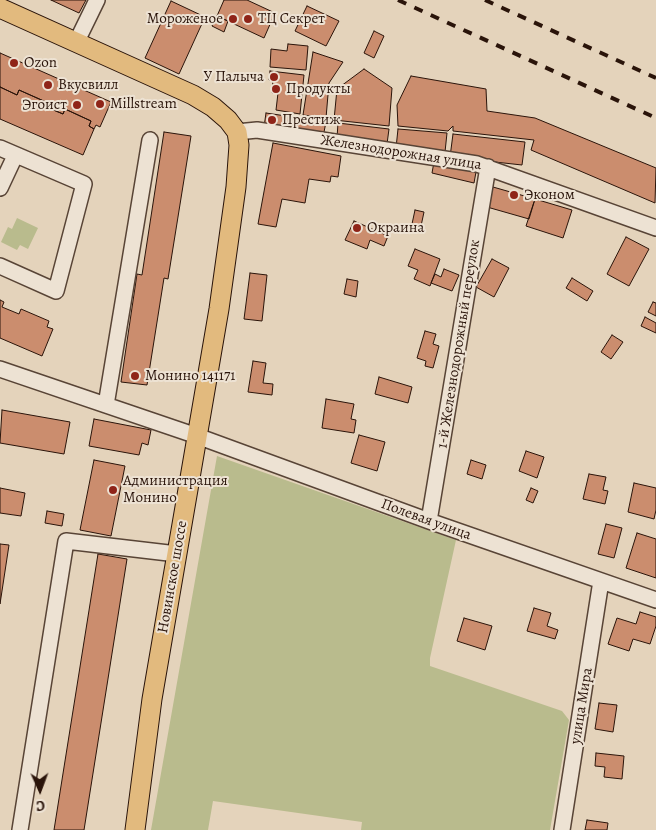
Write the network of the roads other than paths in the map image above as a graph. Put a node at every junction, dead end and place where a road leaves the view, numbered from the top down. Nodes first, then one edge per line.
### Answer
1 (97, 0) edge
2 (0, 8) edge
3 (76, 44) junction
4 (233, 126) junction
5 (150, 140) dead end
6 (0, 148) edge
7 (15, 156) junction
8 (488, 167) junction
9 (0, 188) edge
10 (656, 228) edge
11 (0, 266) edge
12 (0, 369) edge
13 (106, 405) junction
14 (198, 436) junction
15 (429, 521) junction
16 (177, 554) junction
17 (601, 581) junction
18 (656, 600) edge
19 (20, 830) edge
20 (135, 830) edge
21 (562, 830) edge

1 - 3 street
2 - 3 main road
3 - 4 main road
4 - 8 street, Железнодорожная улица
4 - 14 main road, Новинское шоссе
5 - 13 street
6 - 7 street
7 - 9 street
7 - 11 street
8 - 10 street, Железнодорожная улица
8 - 15 street, 1-й Железнодорожный переулок
12 - 13 street, Полевая улица
13 - 14 street, Полевая улица
14 - 15 street, Полевая улица
14 - 16 main road, Новинское шоссе
15 - 17 street, Полевая улица
16 - 19 street
16 - 20 main road, Новинское шоссе
17 - 18 street, Полевая улица
17 - 21 street, улица Мира

